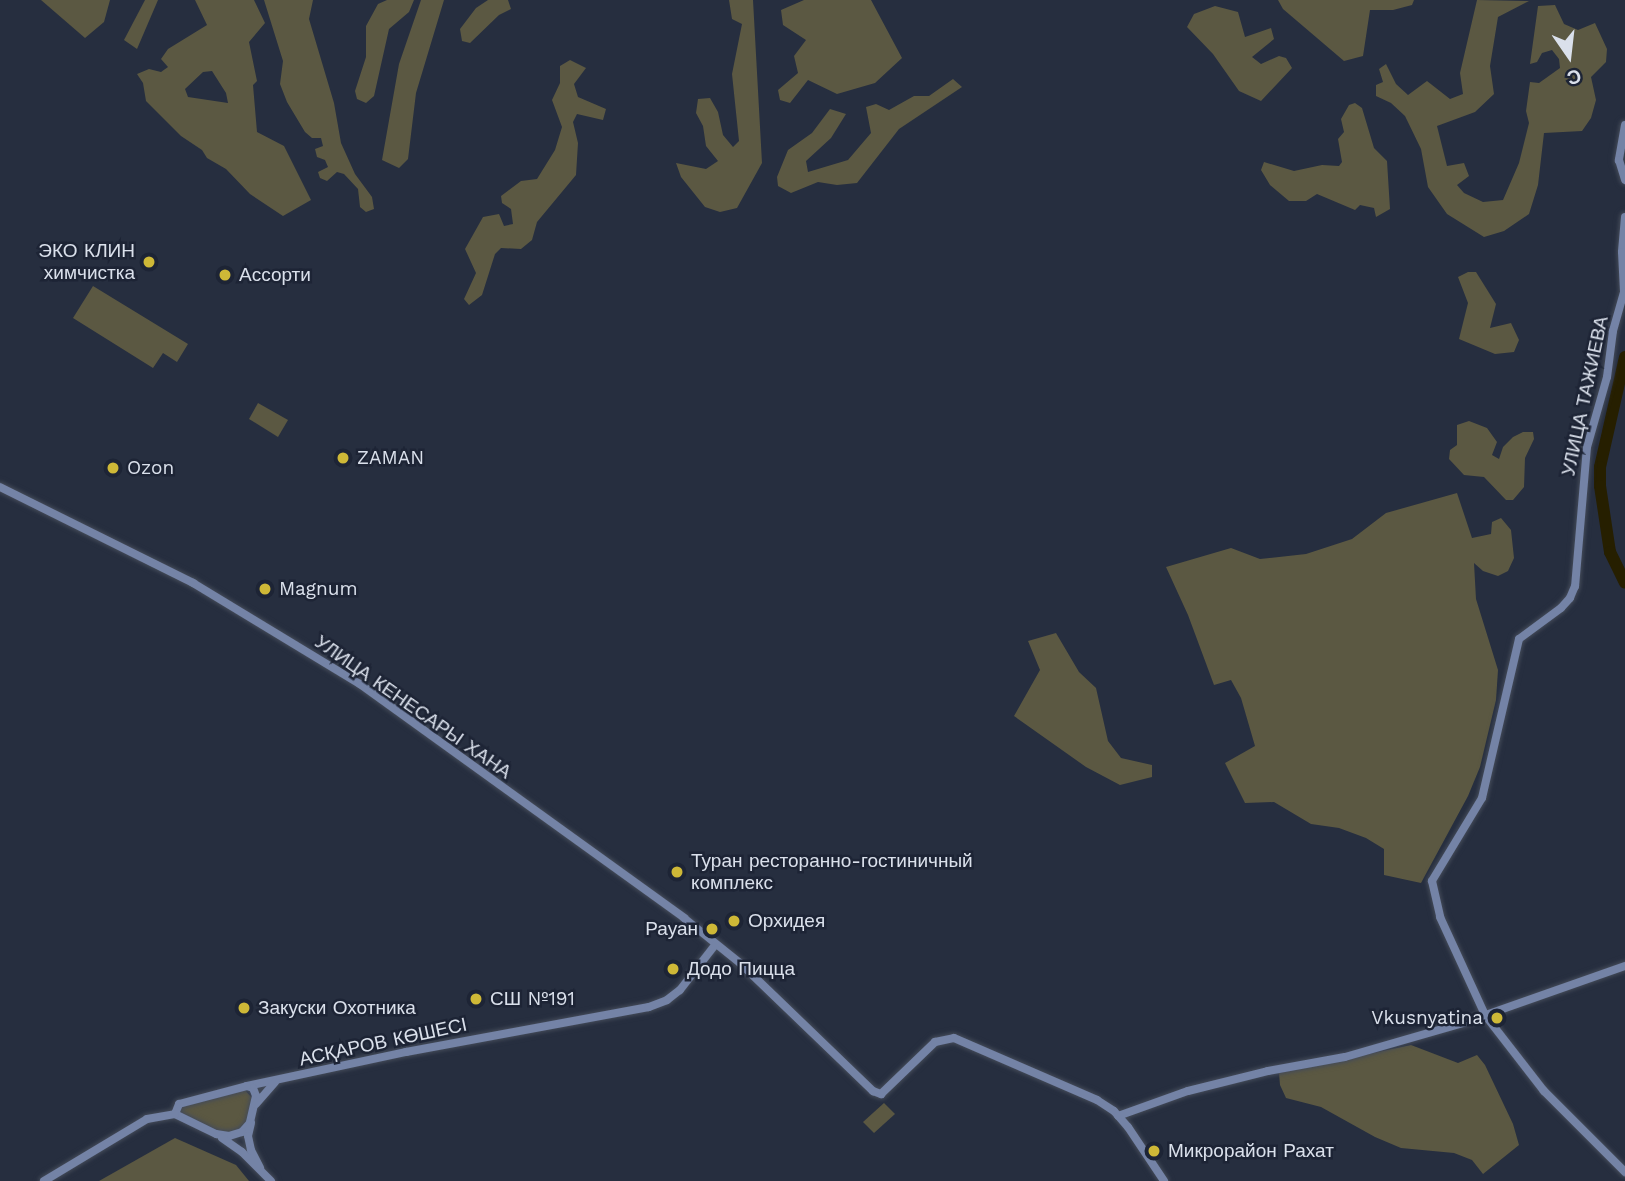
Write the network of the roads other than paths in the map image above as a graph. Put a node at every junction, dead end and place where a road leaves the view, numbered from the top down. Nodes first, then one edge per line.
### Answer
1 (1625, 125) edge
2 (1625, 180) edge
3 (1625, 216) edge
4 (0, 487) edge
5 (715, 945) junction
6 (1625, 966) edge
7 (1485, 1015) junction
8 (280, 1079) junction
9 (247, 1086) junction
10 (254, 1108) junction
11 (175, 1114) junction
12 (1118, 1116) junction
13 (216, 1134) junction
14 (260, 1168) junction
15 (1625, 1172) edge
16 (44, 1181) edge
17 (271, 1181) edge
18 (1164, 1181) edge

1 - 2 street
3 - 7 street, УЛИЦА ТАЖИЕВА
4 - 5 street, УЛИЦА КЕНЕСАРЫ ХАНА
5 - 8 street, АСҚАРОВ КӨШЕСІ
5 - 12 street
6 - 7 street
7 - 12 street
7 - 15 street, УЛИЦА ТАЖИЕВА
8 - 9 street, АСҚАРОВ КӨШЕСІ
8 - 10 street
9 - 10 street
9 - 11 street, АСҚАРОВ КӨШЕСІ
10 - 13 street
10 - 14 street
11 - 13 street
11 - 16 street
12 - 18 street
13 - 14 street
14 - 17 street

